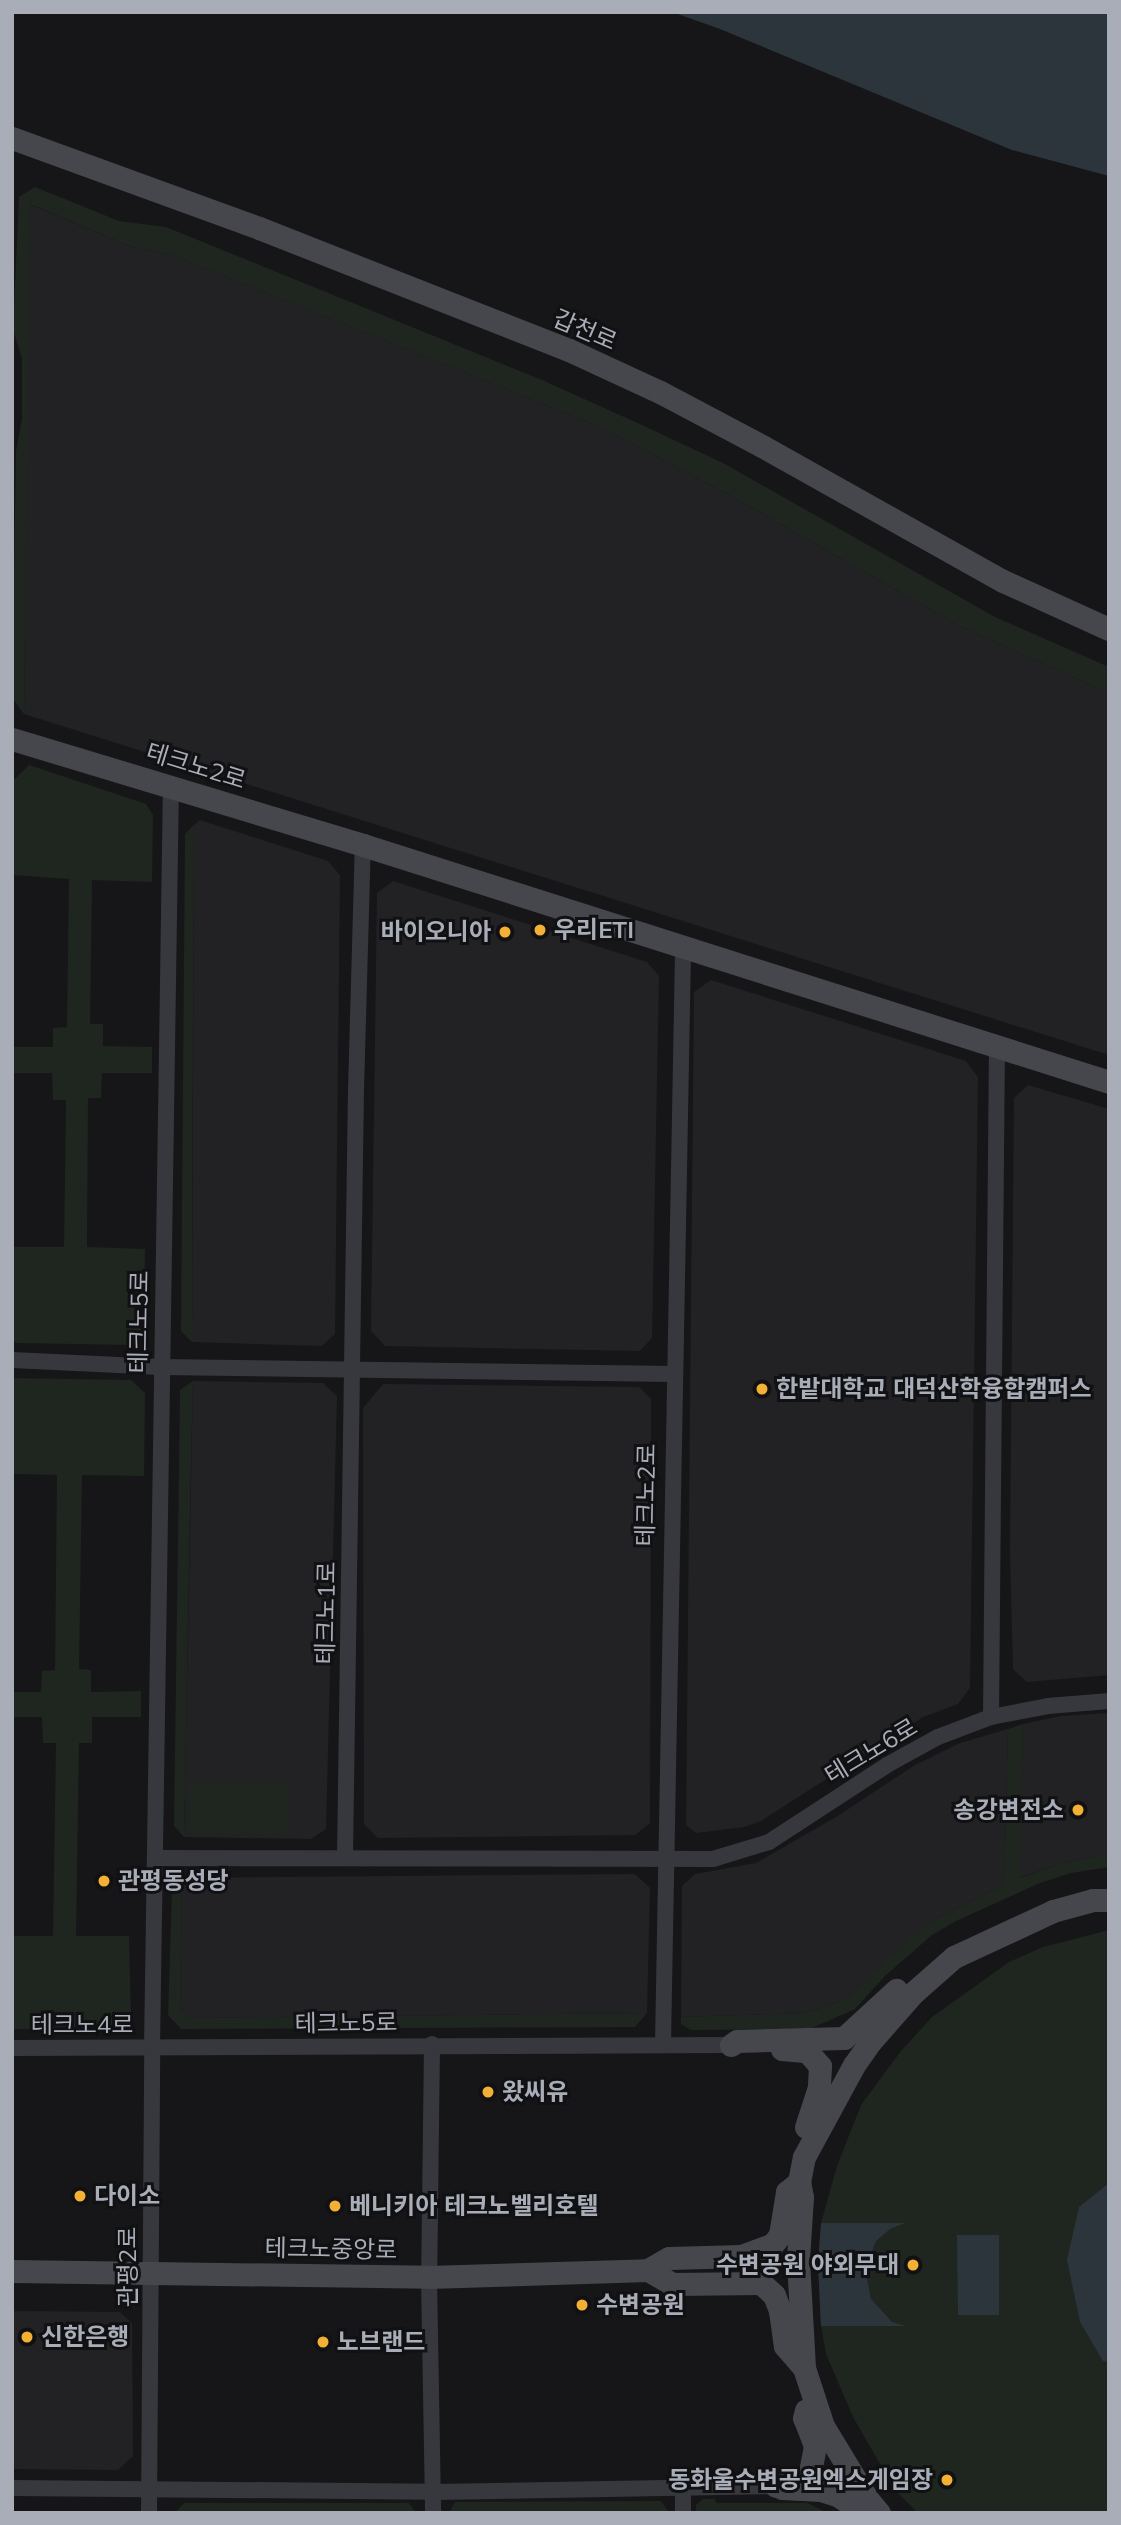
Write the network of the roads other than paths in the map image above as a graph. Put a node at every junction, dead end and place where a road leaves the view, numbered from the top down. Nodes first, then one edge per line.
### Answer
1 (12, 138) edge
2 (1109, 629) edge
3 (12, 739) edge
4 (171, 786) junction
5 (363, 845) junction
6 (683, 947) junction
7 (997, 1048) junction
8 (1109, 1082) edge
9 (12, 1360) edge
10 (161, 1367) junction
11 (352, 1370) junction
12 (674, 1374) junction
13 (1109, 1701) edge
14 (991, 1717) junction
15 (345, 1857) junction
16 (155, 1858) junction
17 (666, 1860) junction
18 (1103, 1898) edge
19 (954, 1957) junction
20 (663, 2043) junction
21 (432, 2044) junction
22 (730, 2045) junction
23 (152, 2048) junction
24 (12, 2049) edge
25 (804, 2157) junction
26 (799, 2182) junction
27 (648, 2270) junction
28 (12, 2271) edge
29 (151, 2273) junction
30 (429, 2277) junction
31 (804, 2368) junction
32 (811, 2394) junction
33 (149, 2487) junction
34 (776, 2487) junction
35 (12, 2488) edge
36 (683, 2488) junction
37 (432, 2492) junction
38 (149, 2513) edge
39 (433, 2513) edge
40 (683, 2513) edge
41 (863, 2513) edge
42 (879, 2513) edge

1 - 2 main road, 갑천로
3 - 4 main road, 테크노2로
4 - 5 main road, 테크노2로
4 - 10 street, 테크노5로
5 - 6 main road, 테크노2로
5 - 11 street, 테크노1로
6 - 7 main road, 테크노2로
6 - 12 street, 테크노2로
7 - 8 main road, 테크노2로
7 - 14 street
9 - 10 street
10 - 11 street
10 - 16 street, 테크노5로
11 - 12 street
11 - 15 street, 테크노1로
12 - 17 street, 테크노2로
13 - 14 street, 테크노6로
14 - 17 street, 테크노6로
15 - 16 street
15 - 17 street
16 - 23 street, 테크노5로
17 - 20 street, 테크노2로
18 - 19 main road
19 - 22 main road
19 - 25 main road
20 - 21 street, 테크노5로
20 - 22 street, 테크노5로
21 - 23 street, 테크노5로
21 - 30 street
22 - 25 main road
23 - 24 street, 테크노4로
23 - 29 street, 관평2로
25 - 26 main road
26 - 27 main road
26 - 31 main road
27 - 30 main road, 테크노중앙로
27 - 31 main road
28 - 29 main road, 테크노중앙로
29 - 30 main road, 테크노중앙로
29 - 33 street, 관평2로
30 - 37 street
31 - 32 main road
32 - 34 main road
32 - 42 main road
33 - 35 street
33 - 37 street
33 - 38 street, 관평2로
34 - 36 street
34 - 41 main road
36 - 37 street
36 - 40 street
37 - 39 street

